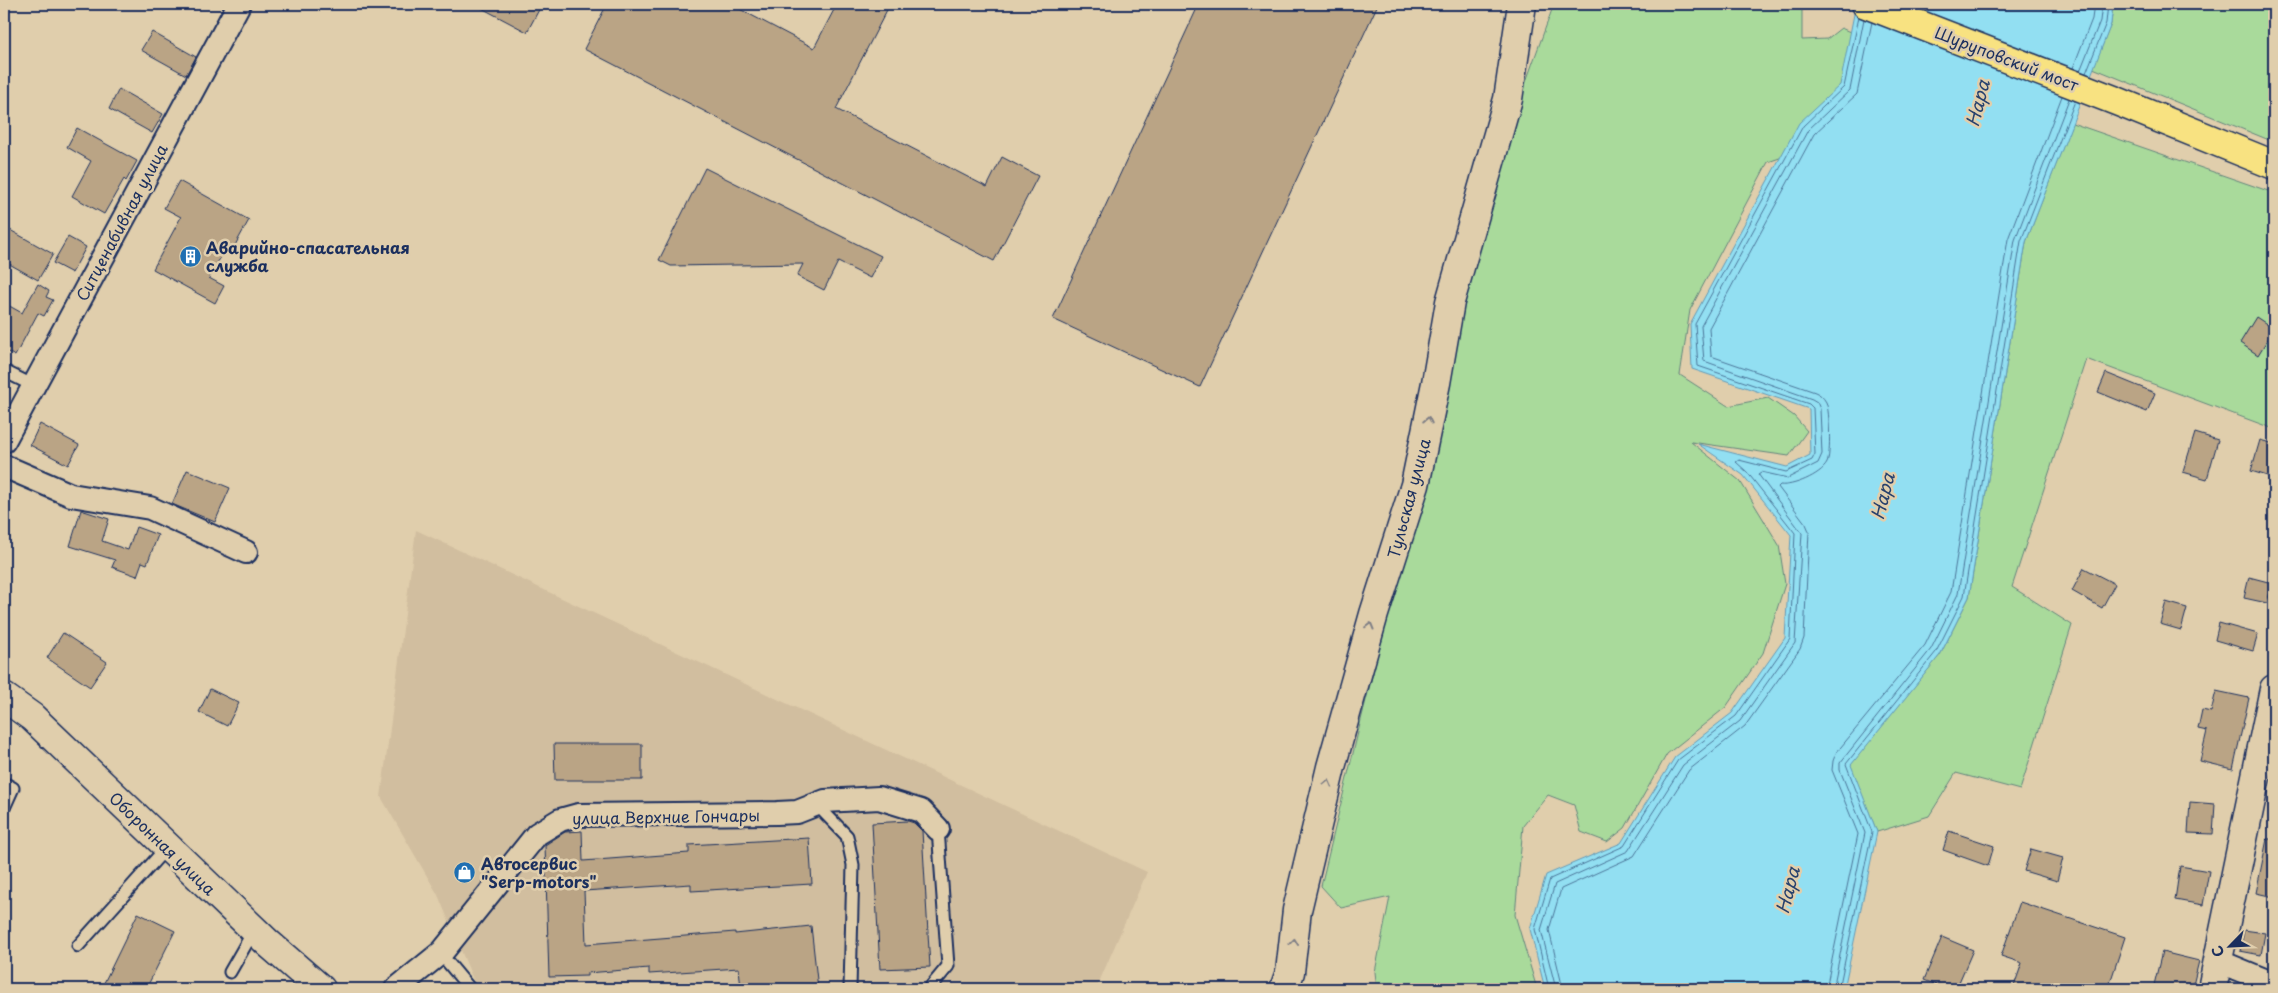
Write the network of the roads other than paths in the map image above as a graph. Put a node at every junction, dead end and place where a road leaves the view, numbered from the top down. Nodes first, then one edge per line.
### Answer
1 (239, 4) edge
2 (1522, 4) edge
3 (1866, 4) edge
4 (2274, 165) edge
5 (4, 371) edge
6 (34, 386) junction
7 (4, 441) edge
8 (4, 466) edge
9 (246, 552) dead end
10 (2274, 689) edge
11 (4, 697) edge
12 (4, 782) edge
13 (816, 804) junction
14 (4, 808) edge
15 (938, 829) joint
16 (167, 847) junction
17 (254, 930) junction
18 (78, 946) dead end
19 (440, 953) junction
20 (2218, 961) junction
21 (230, 972) dead end
22 (2274, 984) edge
23 (322, 989) edge
24 (396, 989) edge
25 (470, 989) edge
26 (850, 989) edge
27 (929, 989) edge
28 (1284, 989) edge
29 (2212, 989) edge

1 - 6 street, Ситценабивная улица
28 -> 2 street, Тульская улица
3 - 4 main road, Шуруповский мост
5 - 6 lane
6 - 7 street, Ситценабивная улица
8 - 9 street
10 - 20 street
11 - 16 street, Оборонная улица
12 - 14 lane
13 - 15 street, улица Верхние Гончары
13 - 19 street, улица Верхние Гончары
13 - 26 lane
15 - 27 lane
16 - 17 street, Оборонная улица
16 - 18 lane
17 - 21 lane
17 - 23 street, Оборонная улица
19 - 24 street, улица Верхние Гончары
19 - 25 lane
20 - 22 street
20 - 29 street

